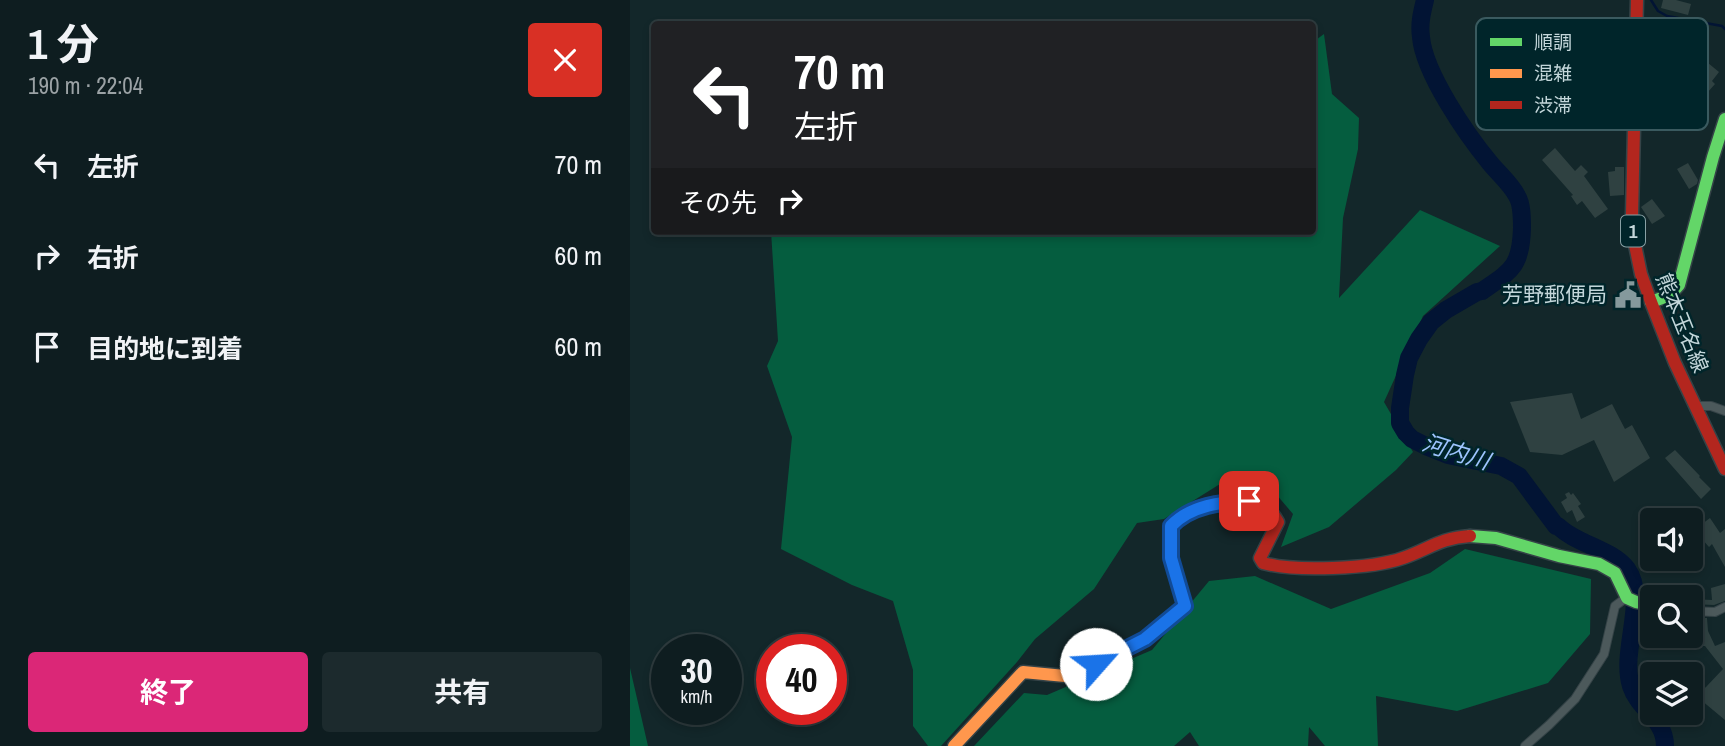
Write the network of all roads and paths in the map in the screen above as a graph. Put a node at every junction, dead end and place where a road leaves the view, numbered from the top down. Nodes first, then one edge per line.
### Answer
1 (1637, 0) edge
2 (1637, 18) edge
3 (1725, 119) edge
4 (1634, 130) edge
5 (1651, 302) junction
6 (1695, 406) junction
7 (1725, 411) edge
8 (1720, 449) edge
9 (1725, 469) edge
10 (1627, 597) junction
11 (1640, 603) edge
12 (1725, 607) edge
13 (1703, 612) edge
14 (954, 746) edge
15 (1525, 746) edge

1 - 2 street, 熊本玉名線 / 1
3 - 5 street
4 - 5 street, 熊本玉名線 / 1
5 - 6 street, 熊本玉名線 / 1
6 - 7 street
6 - 8 street, 熊本玉名線 / 1
8 - 9 street, 熊本玉名線 / 1
10 - 11 street
10 - 14 street
10 - 15 street
12 - 13 street

